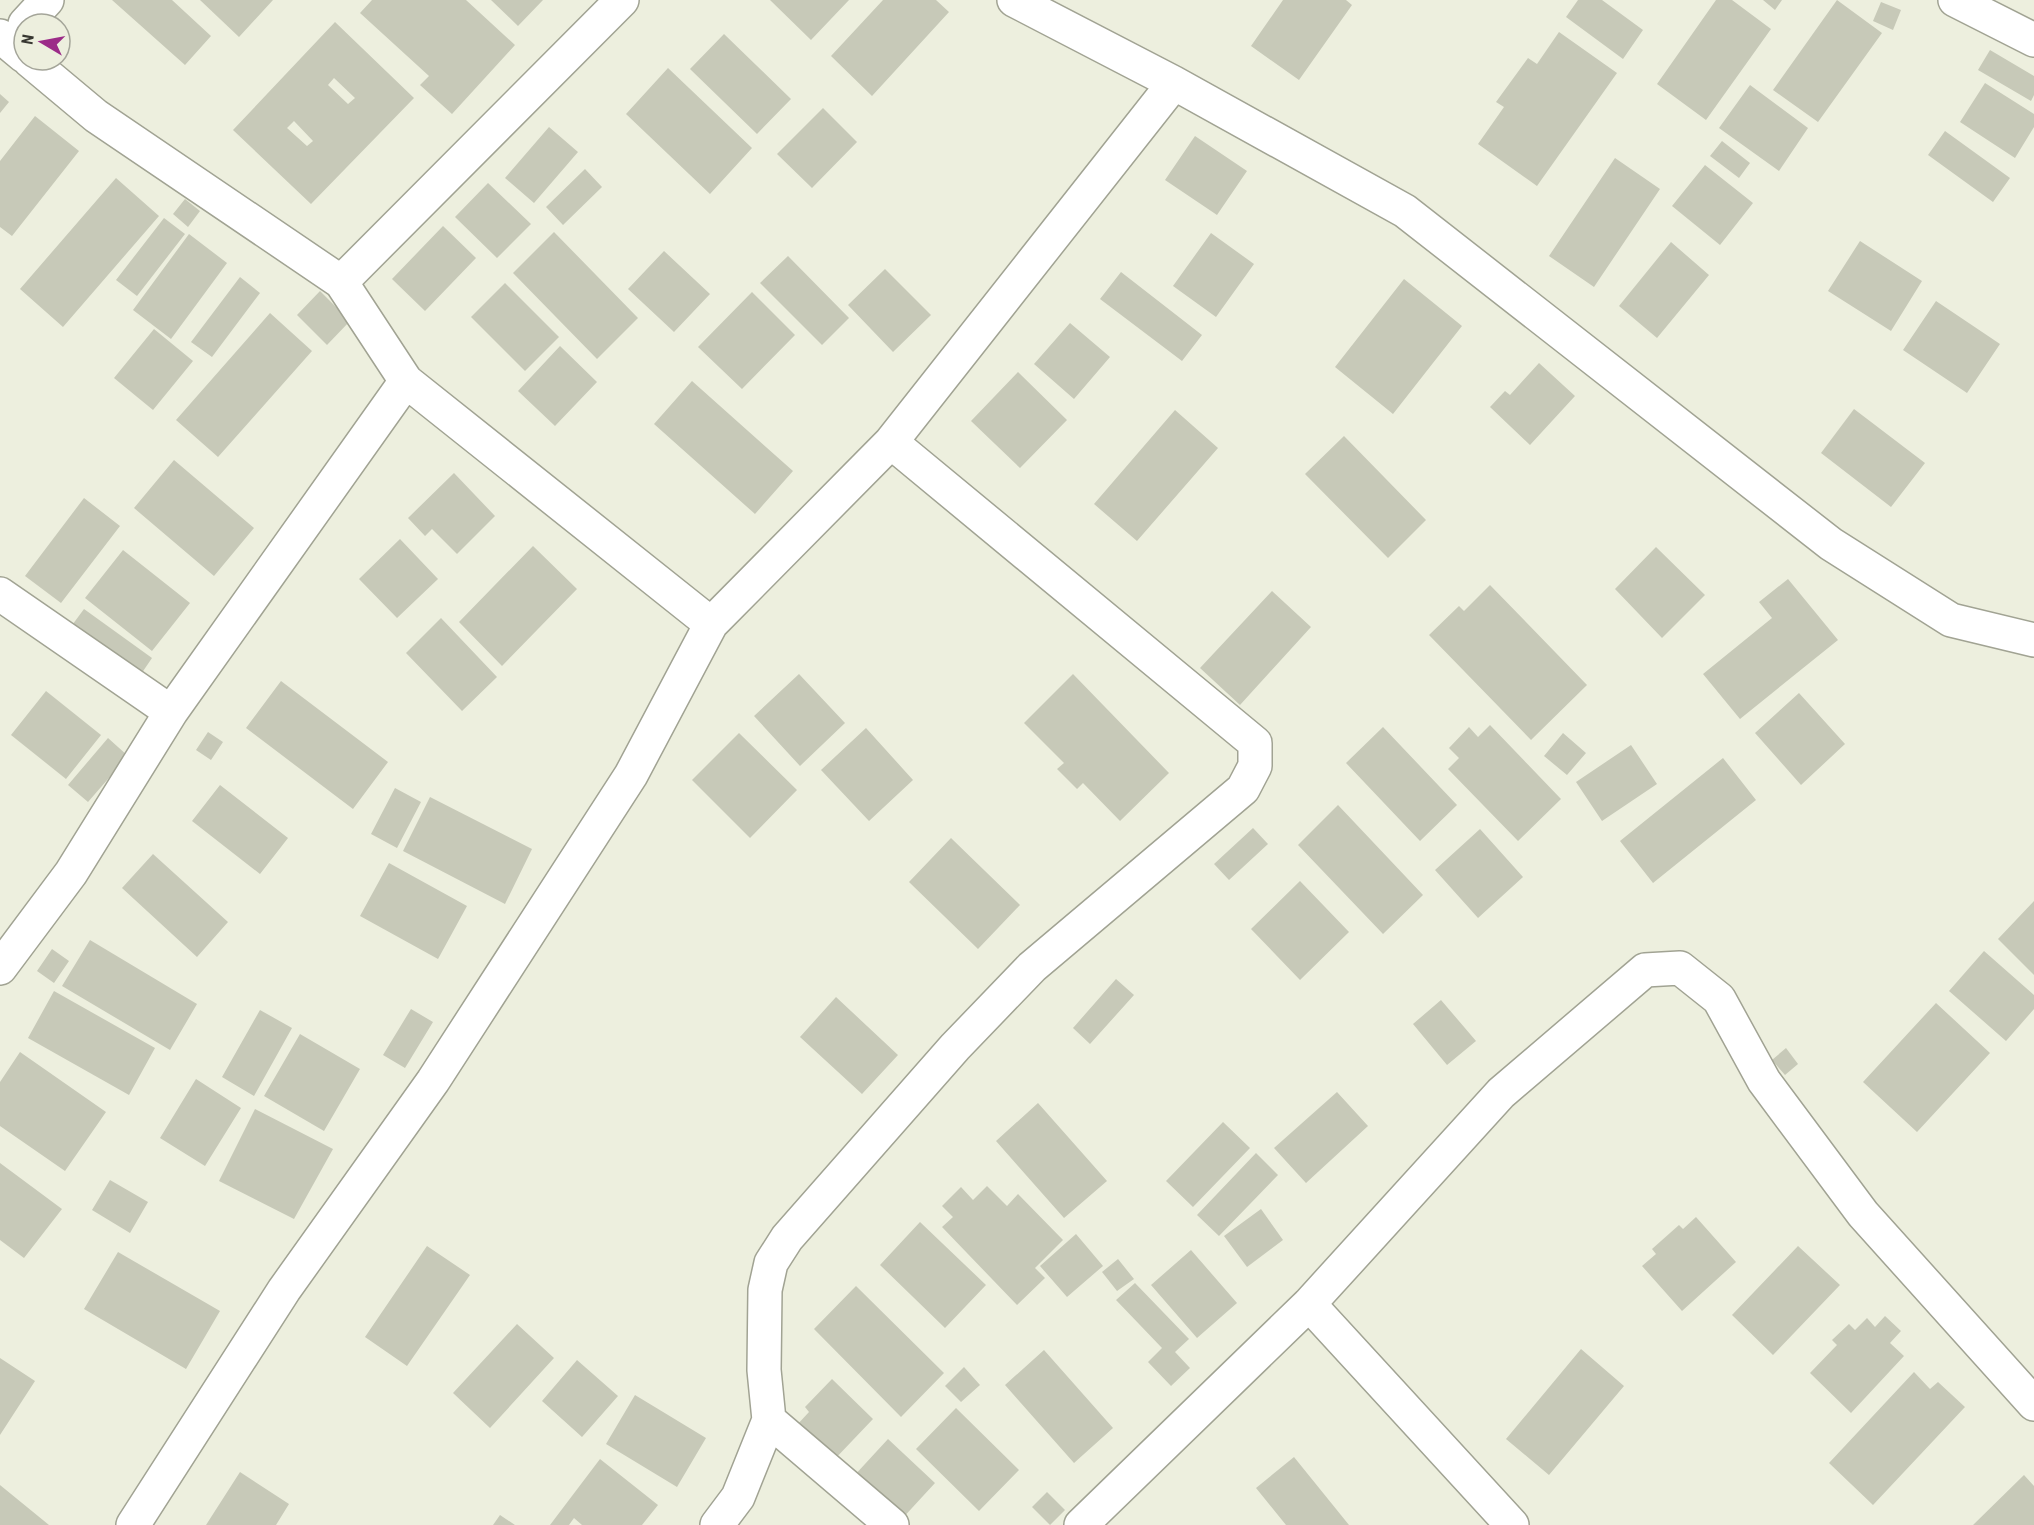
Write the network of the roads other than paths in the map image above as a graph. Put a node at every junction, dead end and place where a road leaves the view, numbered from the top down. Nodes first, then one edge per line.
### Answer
1 (622, 0) edge
2 (1014, 0) edge
3 (1955, 0) edge
4 (2001, 11) edge
5 (2034, 40) edge
6 (51, 72) edge
7 (1174, 83) junction
8 (341, 282) junction
9 (406, 381) junction
10 (891, 442) junction
11 (0, 594) edge
12 (711, 624) junction
13 (2034, 640) edge
14 (171, 712) junction
15 (0, 968) edge
16 (1309, 1304) junction
17 (2034, 1404) edge
18 (769, 1420) junction
19 (133, 1525) edge
20 (717, 1525) edge
21 (892, 1525) edge
22 (1081, 1525) edge
23 (1512, 1525) edge

1 - 8 street
2 - 7 street
3 - 4 street
4 - 5 street
6 - 8 street
7 - 10 street
7 - 13 street
8 - 9 street
9 - 12 street
9 - 14 street
10 - 12 street
10 - 18 street
11 - 14 street
12 - 19 street
14 - 15 street
16 - 17 street
16 - 22 street
16 - 23 street
18 - 20 street
18 - 21 street

